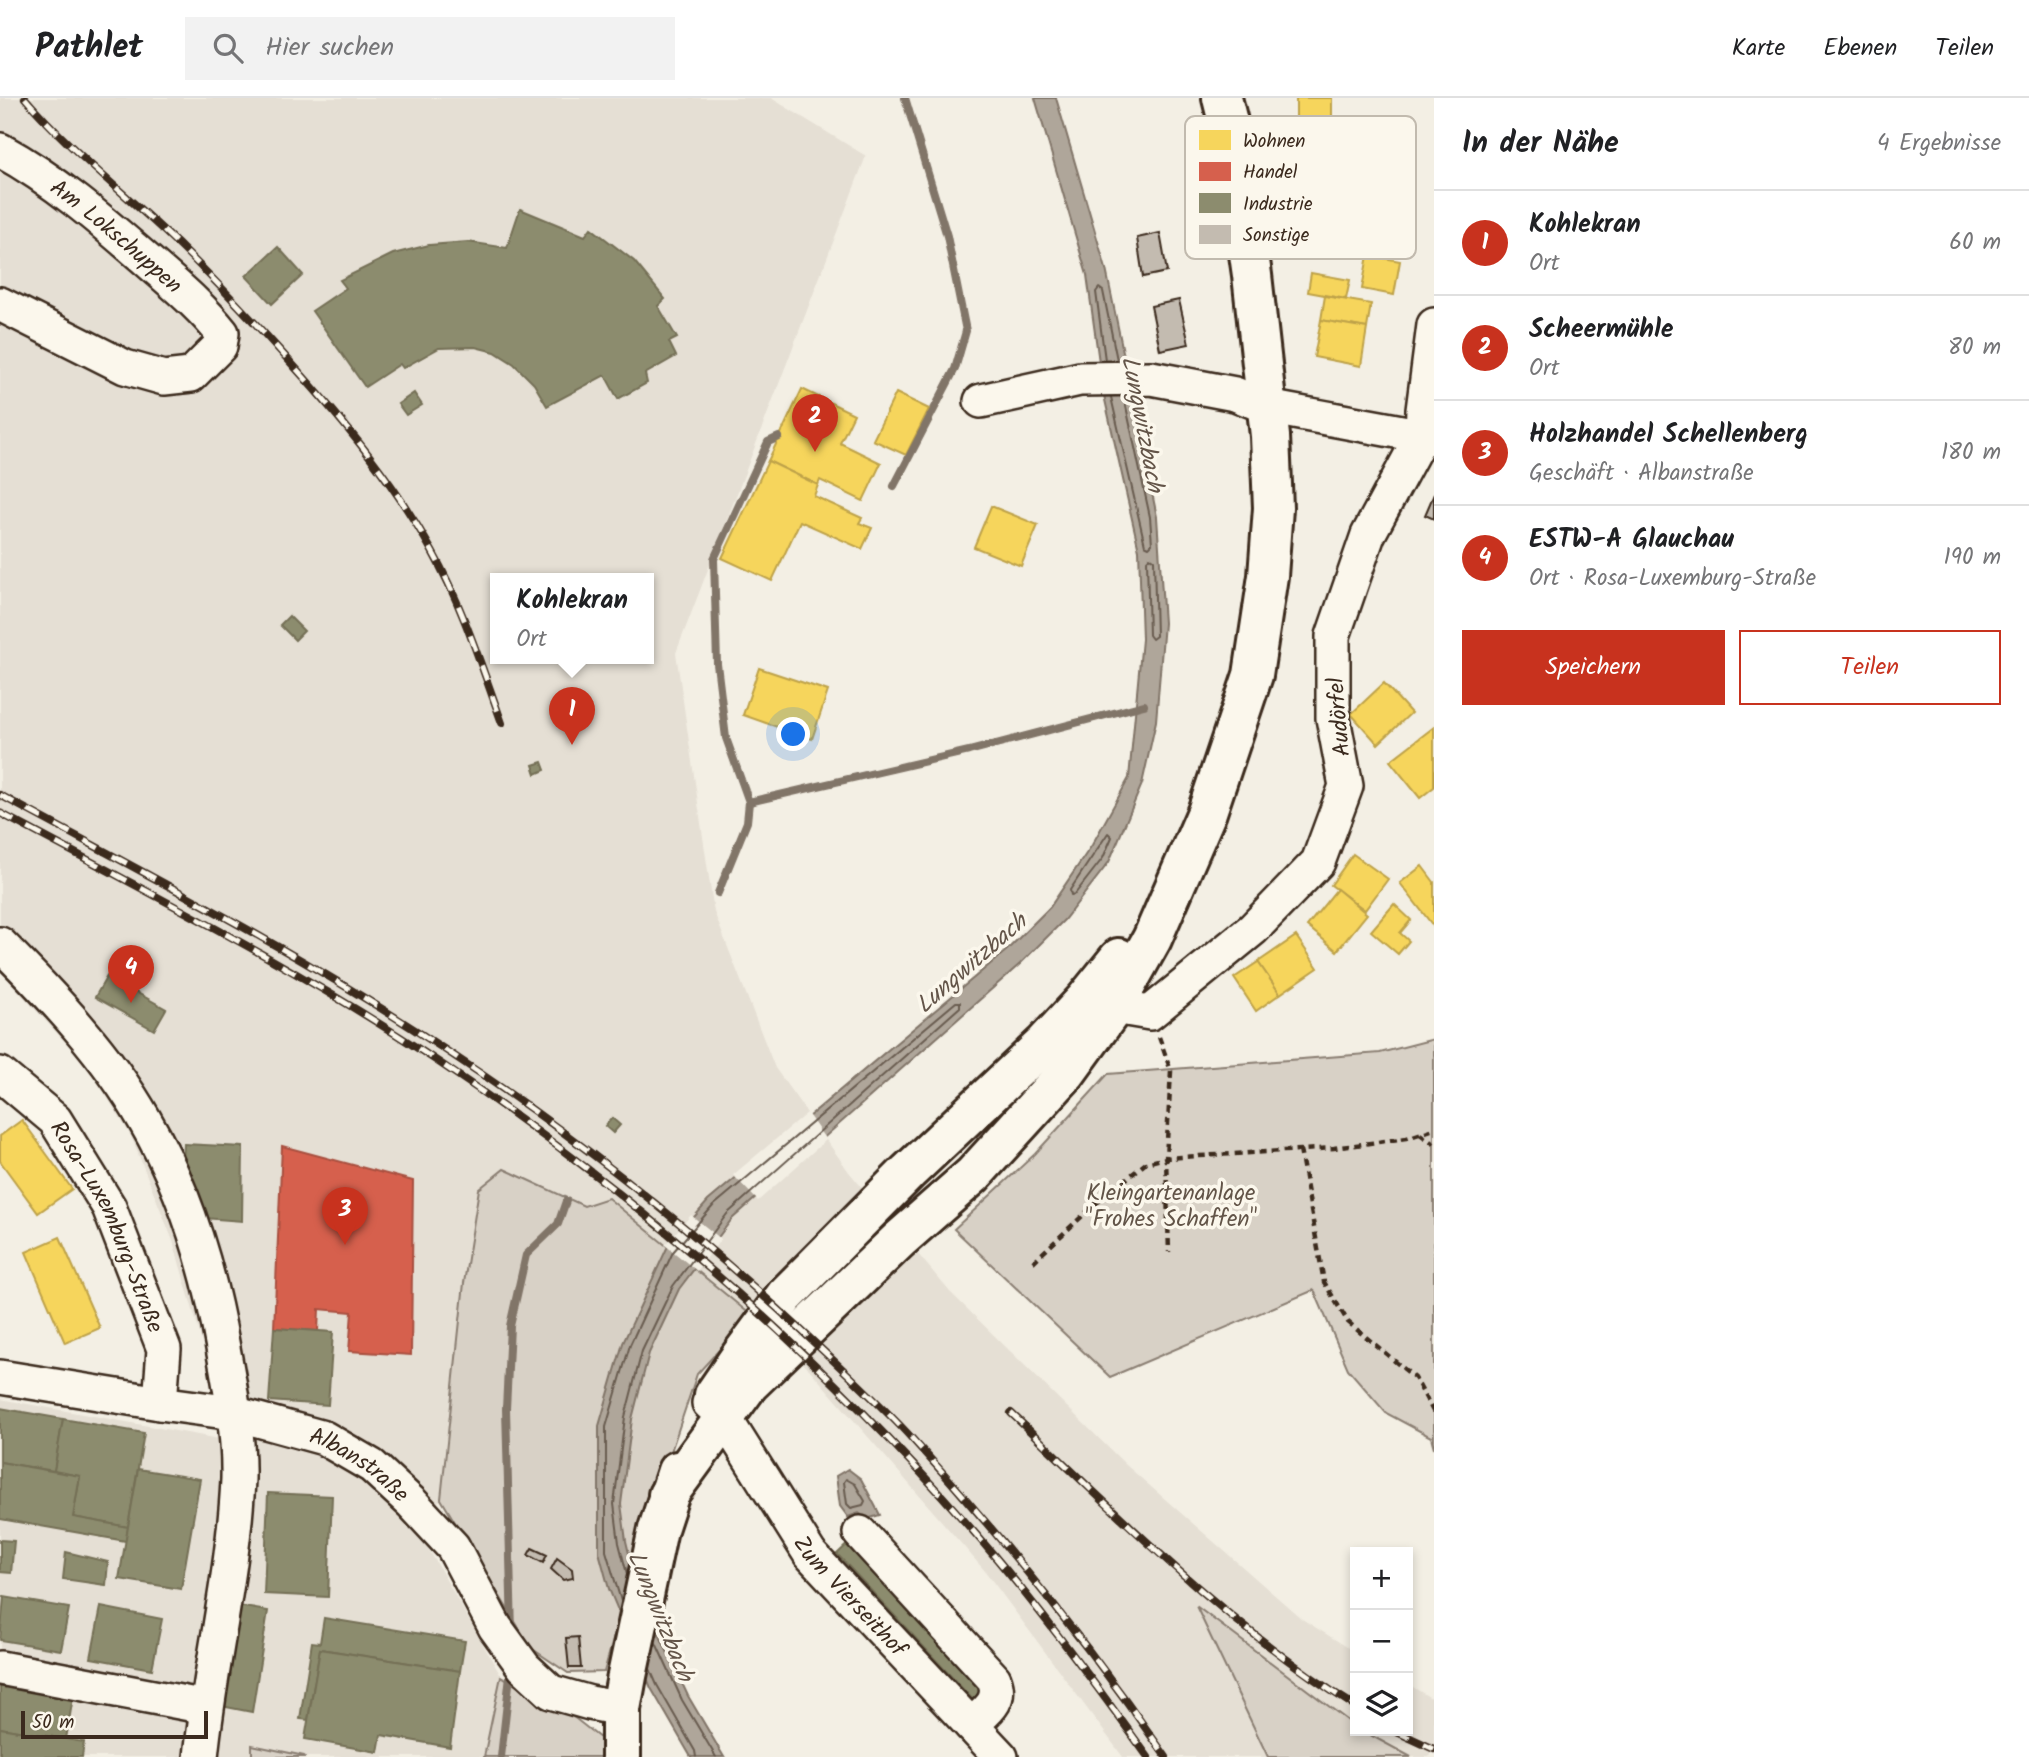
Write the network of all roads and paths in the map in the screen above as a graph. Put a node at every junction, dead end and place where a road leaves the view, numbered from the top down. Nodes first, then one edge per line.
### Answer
1 (1222, 98) edge
2 (1226, 116) edge
3 (0, 150) edge
4 (1250, 259) edge
5 (0, 304) edge
6 (1434, 325) edge
7 (981, 401) dead end
8 (1267, 407) junction
9 (1428, 437) edge
10 (1183, 868) junction
11 (0, 944) edge
12 (1132, 1010) junction
13 (0, 1074) edge
14 (1434, 1129) edge
15 (1420, 1134) junction
16 (1434, 1144) edge
17 (1300, 1150) junction
18 (1166, 1158) junction
19 (1169, 1252) dead end
20 (1033, 1262) dead end
21 (0, 1377) edge
22 (160, 1403) junction
23 (716, 1410) junction
24 (233, 1413) junction
25 (1434, 1413) edge
26 (860, 1533) dead end
27 (0, 1668) edge
28 (624, 1692) junction
29 (206, 1707) junction
30 (971, 1726) junction
31 (201, 1757) edge
32 (621, 1757) edge
33 (1001, 1757) edge

1 - 2 main road
3 - 5 street, Am Lokschuppen
4 - 8 main road
6 - 9 street, Audörfel
7 - 8 street
8 - 9 street
8 - 10 main road
9 - 12 street, Audörfel
10 - 12 main road
10 - 23 main road
11 - 24 street
12 - 18 path
12 - 23 main road
13 - 22 street, Rosa-Luxemburg-Straße
14 - 15 path
15 - 16 path
15 - 17 path
17 - 18 path
17 - 25 path
18 - 19 path
18 - 20 path
21 - 22 street, Albanstraße
22 - 24 street, Albanstraße
23 - 28 main road
23 - 30 street, Zum Vierseithof
24 - 28 street, Albanstraße
24 - 29 street
26 - 30 street
27 - 29 street
28 - 32 main road
29 - 31 street
30 - 33 street, Zum Vierseithof

